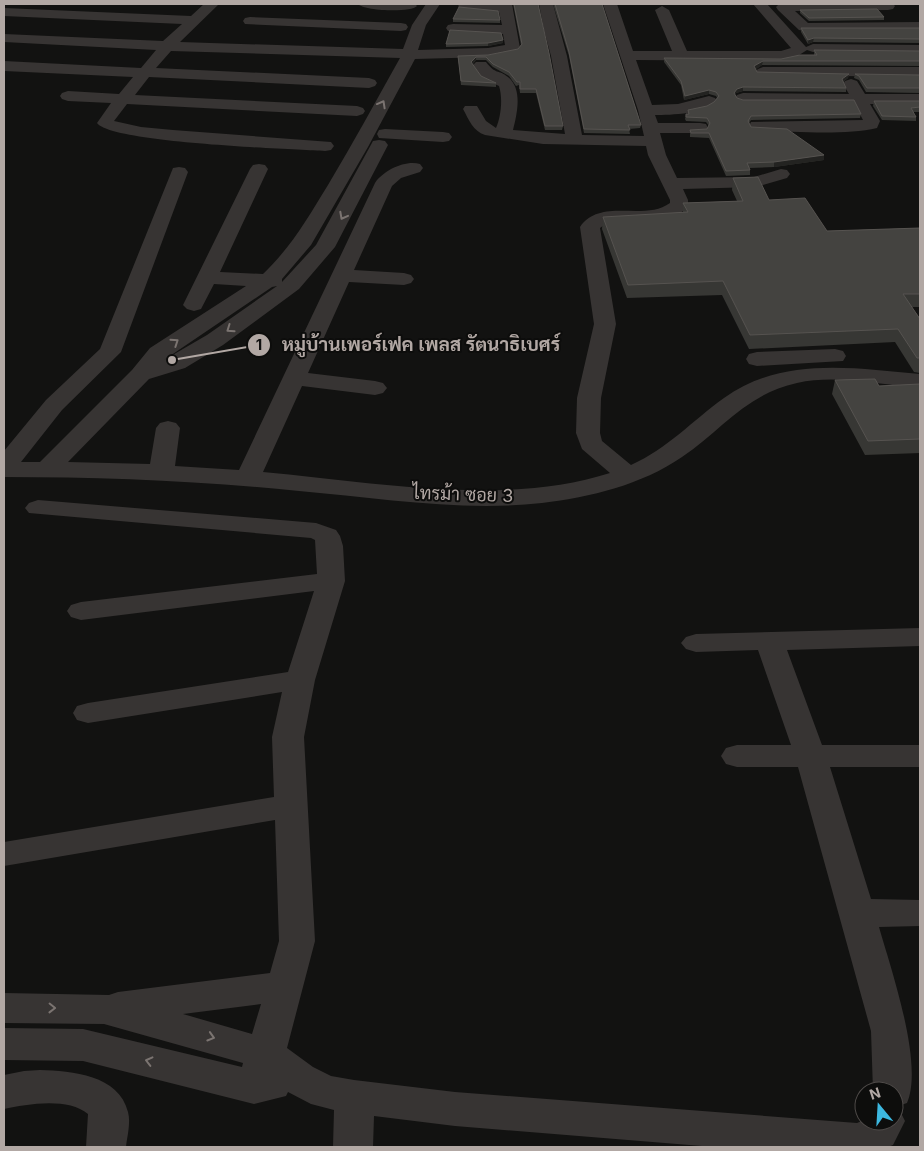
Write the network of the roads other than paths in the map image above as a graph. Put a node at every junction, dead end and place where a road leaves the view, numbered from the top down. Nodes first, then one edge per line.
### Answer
1 (212, 4) edge
2 (365, 4) edge
3 (433, 4) edge
4 (546, 4) edge
5 (610, 4) edge
6 (760, 4) edge
7 (887, 5) edge
8 (410, 6) dead end
9 (465, 6) edge
10 (505, 6) edge
11 (263, 8) dead end
12 (662, 10) dead end
13 (4, 12) edge
14 (194, 20) junction
15 (250, 20) junction
16 (901, 26) junction
17 (920, 26) edge
18 (401, 27) dead end
19 (510, 30) junction
20 (4, 38) edge
21 (168, 45) junction
22 (228, 48) junction
23 (813, 48) edge
24 (920, 49) edge
25 (409, 55) junction
26 (428, 55) junction
27 (627, 55) junction
28 (681, 55) junction
29 (481, 65) edge
30 (4, 66) edge
31 (144, 72) junction
32 (418, 72) dead end
33 (748, 72) edge
34 (845, 72) junction
35 (920, 72) edge
36 (369, 83) dead end
37 (68, 96) dead end
38 (743, 98) edge
39 (860, 98) junction
40 (123, 99) junction
41 (920, 99) edge
42 (709, 101) dead end
43 (471, 109) dead end
44 (646, 110) junction
45 (357, 111) dead end
46 (394, 116) dead end
47 (758, 126) edge
48 (700, 128) edge
49 (504, 134) junction
50 (443, 136) dead end
51 (575, 140) junction
52 (653, 142) junction
53 (324, 146) dead end
54 (364, 157) junction
55 (414, 168) dead end
56 (258, 169) dead end
57 (179, 172) dead end
58 (781, 174) dead end
59 (672, 184) junction
60 (341, 275) junction
61 (208, 278) junction
62 (404, 279) dead end
63 (269, 280) junction
64 (292, 285) junction
65 (194, 305) dead end
66 (757, 359) dead end
67 (140, 375) junction
68 (295, 378) junction
69 (911, 380) edge
70 (375, 388) dead end
71 (168, 428) dead end
72 (4, 468) edge
73 (47, 468) junction
74 (161, 473) junction
75 (629, 476) junction
76 (248, 478) junction
77 (38, 508) dead end
78 (331, 581) junction
79 (81, 611) dead end
80 (920, 637) edge
81 (769, 641) junction
82 (696, 643) dead end
83 (300, 680) junction
84 (88, 713) dead end
85 (737, 756) dead end
86 (810, 756) junction
87 (920, 756) edge
88 (290, 806) junction
89 (4, 854) edge
90 (856, 913) junction
91 (920, 913) edge
92 (284, 986) junction
93 (4, 1008) edge
94 (104, 1009) junction
95 (4, 1044) edge
96 (260, 1071) junction
97 (892, 1081) edge
98 (4, 1092) edge
99 (354, 1097) junction
100 (879, 1131) edge
101 (106, 1147) edge
102 (353, 1147) edge

1 - 14 street
2 - 8 street
3 - 25 street
4 - 51 street
5 - 27 street
6 - 28 street
7 - 16 street
7 - 16 street
9 - 10 street
10 - 19 street
11 - 15 street
12 - 28 street
13 - 14 street
14 - 21 street
15 - 18 street
15 - 22 street
16 - 17 street
19 - 26 street
19 - 26 street
20 - 21 street
21 - 22 street
21 - 31 street
22 - 25 street
23 - 24 street
25 - 26 street
54 -> 25 street
26 - 32 street
27 - 28 street
27 - 44 street
29 - 49 street
30 - 31 street
31 - 36 street
31 - 40 street
33 - 34 street
34 - 35 street
34 - 39 street
37 - 40 street
38 - 39 street
39 - 41 street
39 - 47 street
40 - 45 street
40 - 53 street
42 - 44 street
43 - 49 street
44 - 52 street
46 - 54 street
48 - 52 street
49 - 51 street
50 - 54 street
51 - 52 street
52 - 59 street
54 - 63 street
54 -> 64 street
55 - 60 street
56 - 61 street
57 - 72 street
58 - 59 street
59 - 75 street
60 - 62 street
60 - 68 street
61 - 63 street
61 - 65 street
63 - 64 street
67 -> 63 street
64 -> 67 street
66 - 69 street
67 - 73 street
68 - 70 street
68 - 76 street
69 - 75 street, ไทรม้า ซอย 3
71 - 74 street
72 - 73 street, ไทรม้า ซอย 3
73 - 74 street, ไทรม้า ซอย 3
74 - 76 street, ไทรม้า ซอย 3
75 - 76 street, ไทรม้า ซอย 3
77 - 78 street
78 - 79 street
78 - 83 street
80 - 81 street
81 - 82 street
81 - 86 street
83 - 84 street
83 - 88 street
85 - 86 street
86 - 87 street
86 - 90 street
88 - 89 street
88 - 92 street
90 - 91 street
90 - 97 street
92 - 94 street
92 - 96 street
93 -> 94 street
94 -> 96 street
96 -> 95 street
96 - 99 street
98 - 101 street
99 - 100 street
99 - 102 street

